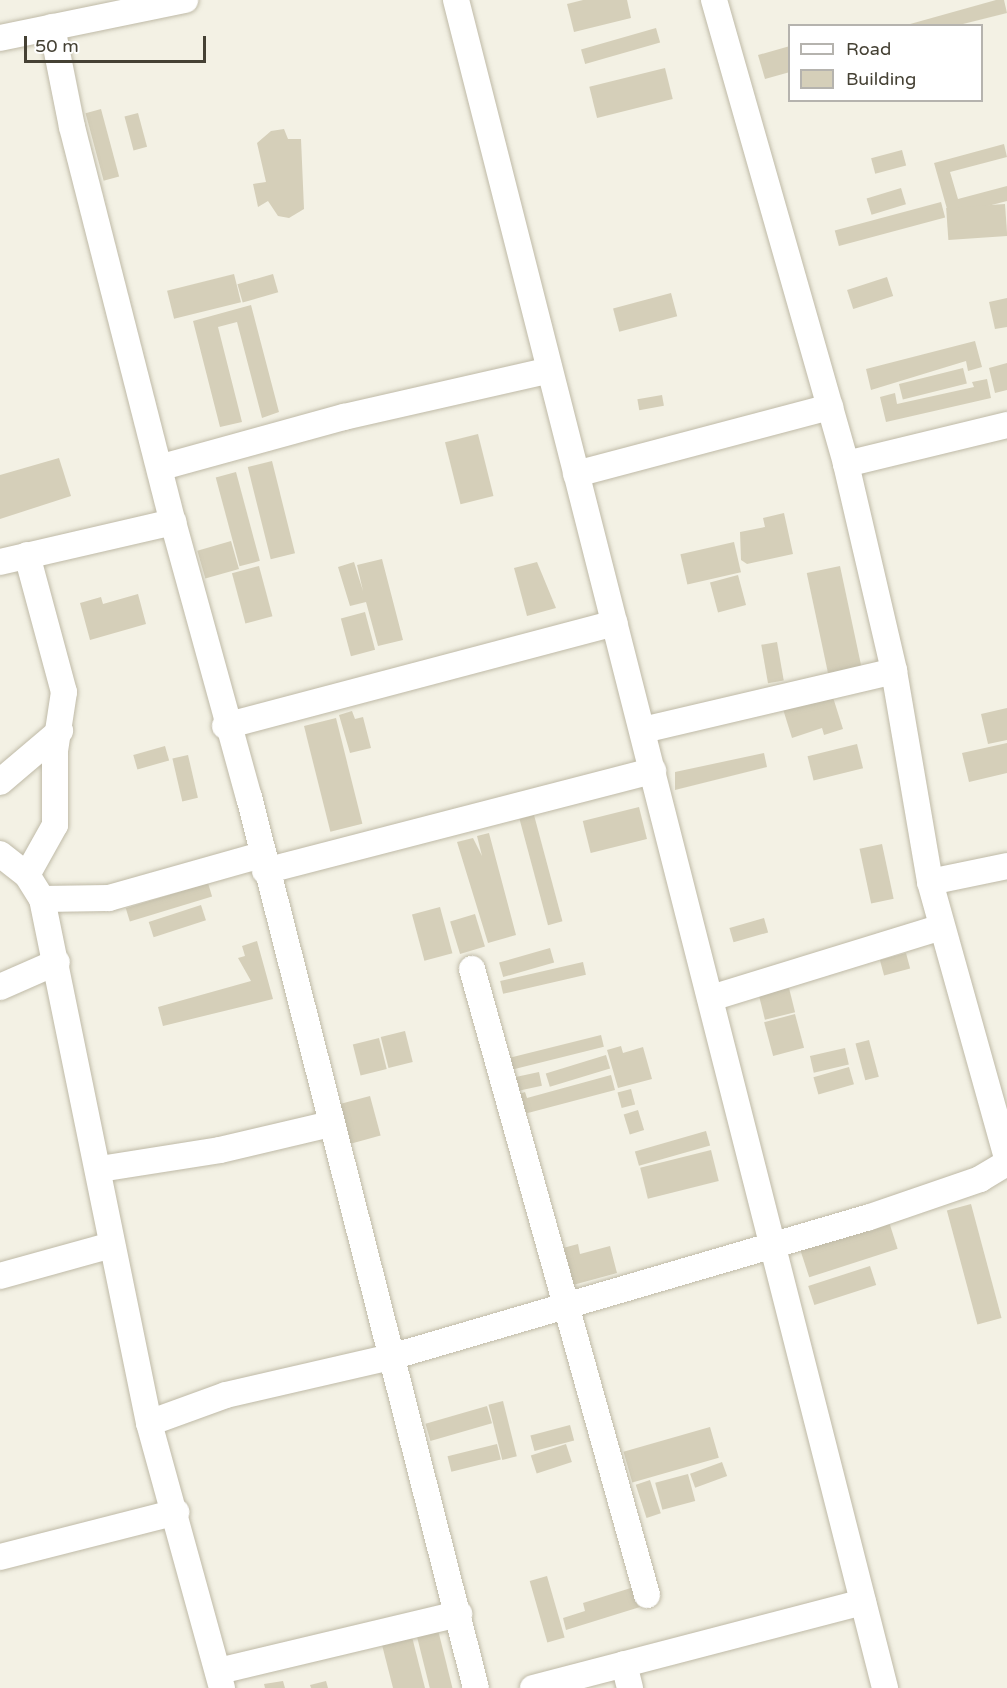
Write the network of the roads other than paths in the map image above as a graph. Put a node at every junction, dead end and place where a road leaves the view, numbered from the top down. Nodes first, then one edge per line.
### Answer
1 (185, 0) edge
2 (456, 0) edge
3 (714, 0) edge
4 (120, 7) edge
5 (52, 27) junction
6 (0, 38) edge
7 (547, 370) junction
8 (830, 407) junction
9 (1007, 425) edge
10 (846, 464) junction
11 (162, 467) junction
12 (576, 474) junction
13 (172, 522) junction
14 (27, 555) junction
15 (0, 562) edge
16 (615, 624) junction
17 (894, 671) junction
18 (225, 726) junction
19 (643, 730) junction
20 (60, 731) junction
21 (653, 771) junction
22 (0, 782) edge
23 (0, 854) edge
24 (263, 863) junction
25 (1007, 866) edge
26 (27, 875) junction
27 (930, 882) junction
28 (42, 899) junction
29 (939, 928) junction
30 (57, 962) junction
31 (472, 969) dead end
32 (0, 987) edge
33 (711, 998) junction
34 (331, 1124) junction
35 (1007, 1158) edge
36 (1007, 1162) edge
37 (100, 1169) junction
38 (774, 1244) junction
39 (112, 1245) junction
40 (0, 1276) edge
41 (569, 1307) junction
42 (391, 1357) junction
43 (149, 1423) junction
44 (176, 1512) junction
45 (0, 1557) edge
46 (647, 1595) dead end
47 (863, 1602) junction
48 (459, 1614) junction
49 (627, 1676) edge
50 (221, 1680) edge
51 (476, 1688) edge
52 (533, 1688) edge
53 (885, 1688) edge

1 - 4 street
2 - 7 street
3 - 8 street
4 - 5 street
5 - 6 street
5 - 11 street
7 - 11 street
7 - 12 street
8 - 10 street
8 - 12 street
9 - 10 street
10 - 17 street
11 - 13 street
12 - 16 street
13 - 14 street
13 - 18 street
14 - 15 street
14 - 20 street
16 - 18 street
16 - 19 street
17 - 19 street
17 - 27 street
18 - 24 street
19 - 21 street
20 - 22 street
20 - 26 street
21 - 24 street
21 - 33 street
23 - 26 street
24 - 28 street
24 - 34 street
25 - 27 street
26 - 28 street
27 - 29 street
28 - 30 street
29 - 33 street
29 - 35 street
30 - 32 street
30 - 37 street
31 - 41 street
33 - 38 street
34 - 37 street
34 - 42 street
36 - 38 street
37 - 39 street
38 - 41 street
38 - 47 street
39 - 40 street
39 - 43 street
41 - 42 street
41 - 46 street
42 - 43 street
42 - 48 street
43 - 44 street
44 - 45 street
44 - 50 street
47 - 49 street
47 - 53 street
48 - 50 street
48 - 51 street
49 - 52 street

